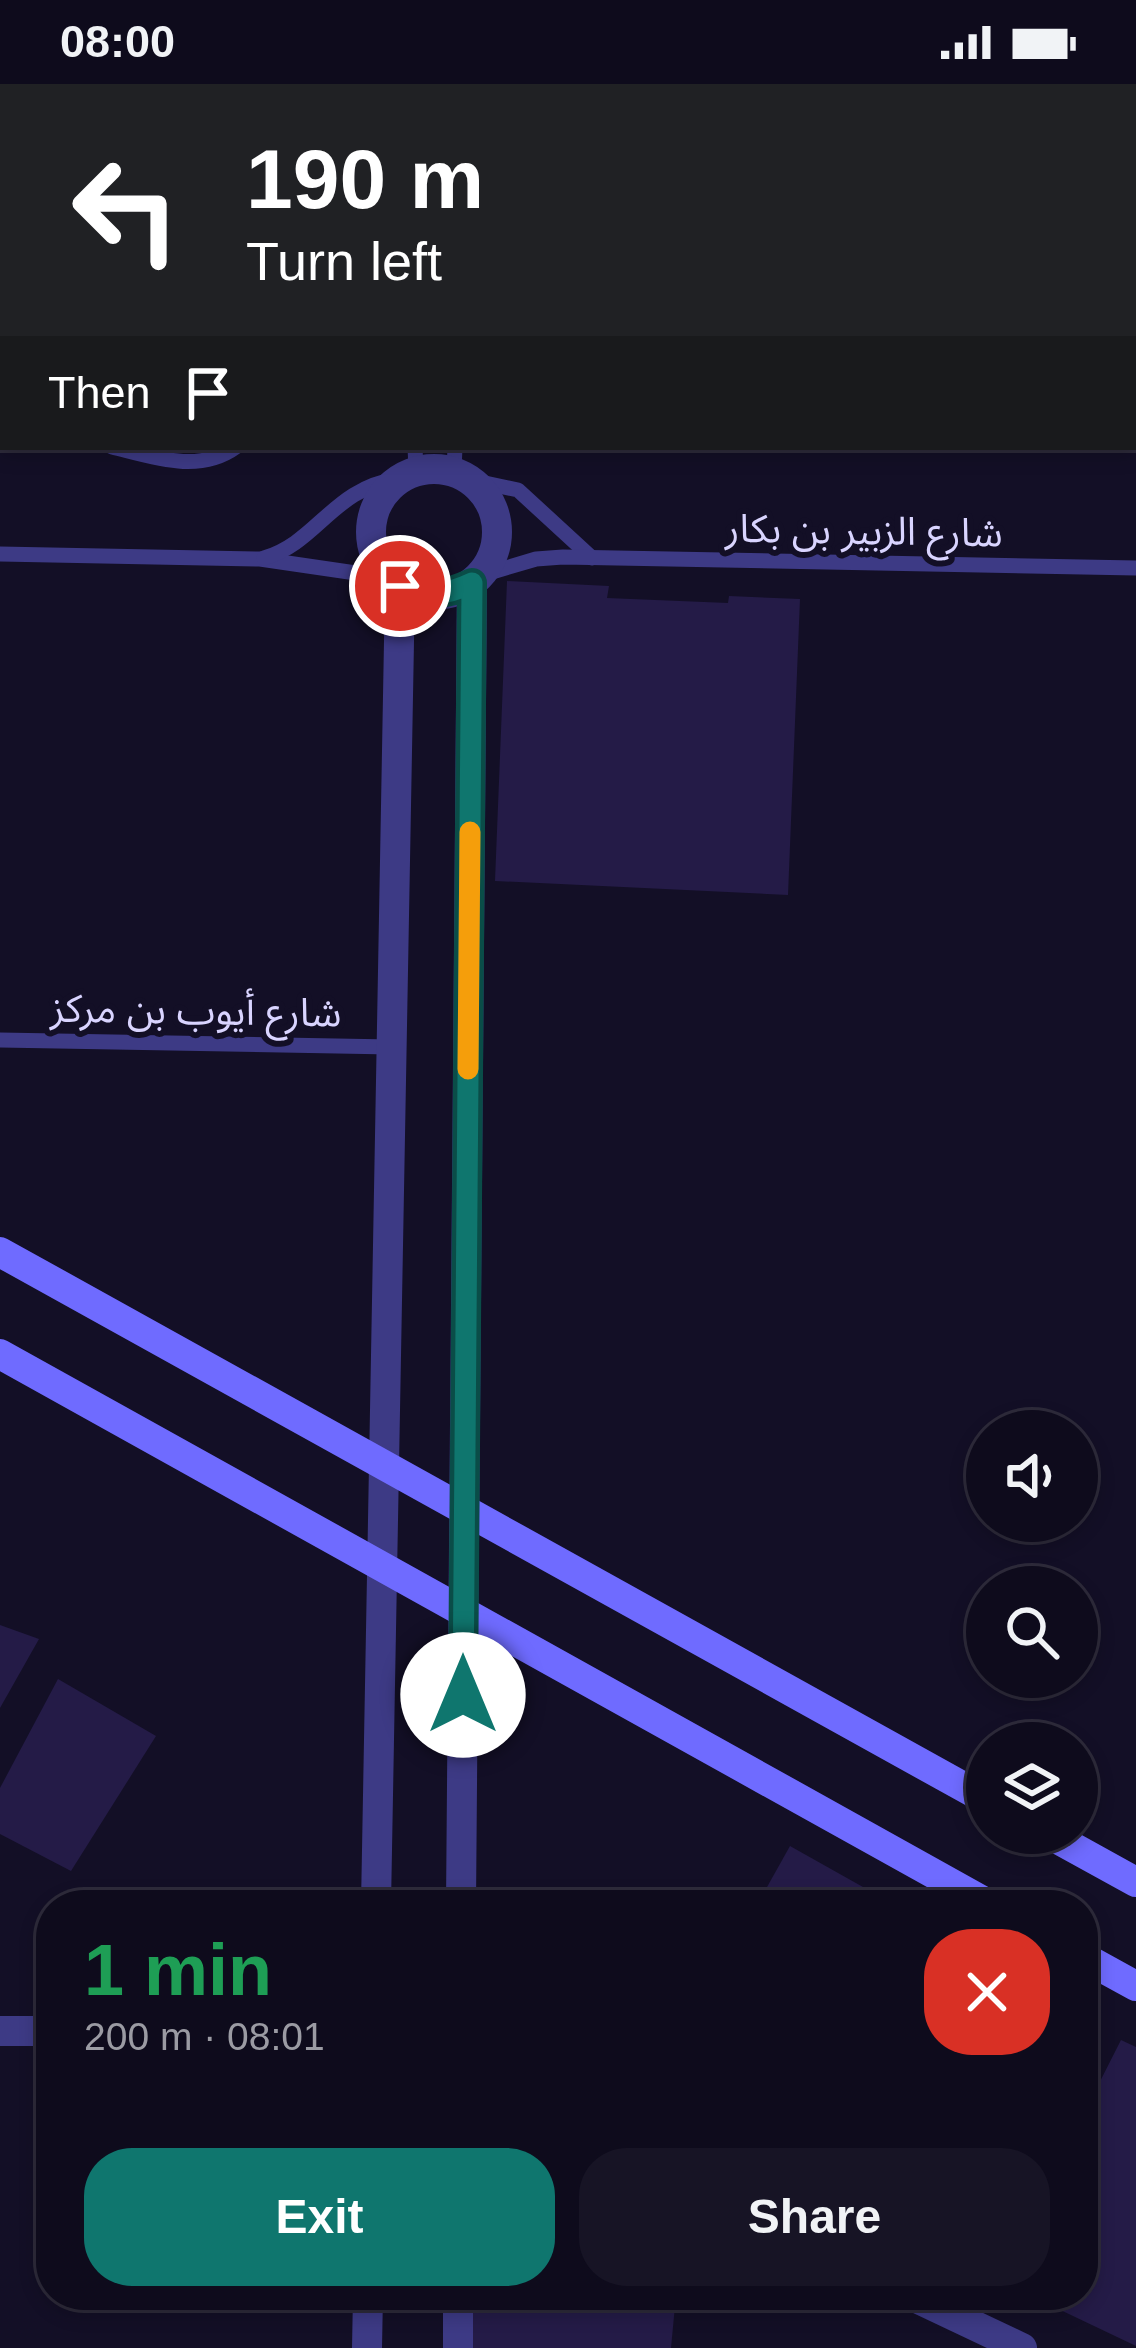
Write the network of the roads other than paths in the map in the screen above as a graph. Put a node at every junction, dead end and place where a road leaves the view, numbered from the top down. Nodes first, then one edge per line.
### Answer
1 (128, 450) edge
2 (232, 450) edge
3 (410, 465) edge
4 (460, 466) edge
5 (0, 554) edge
6 (592, 558) junction
7 (260, 559) junction
8 (1136, 568) edge
9 (477, 579) junction
10 (395, 582) junction
11 (0, 1040) edge
12 (392, 1047) junction
13 (0, 1252) edge
14 (0, 1354) edge
15 (384, 1466) junction
16 (464, 1510) junction
17 (382, 1567) junction
18 (464, 1611) junction
19 (966, 1788) edge
20 (1085, 1854) edge
21 (1136, 1882) edge
22 (376, 1890) edge
23 (461, 1890) edge
24 (964, 1890) edge
25 (1098, 1965) edge
26 (1136, 1986) edge
27 (0, 2031) edge
28 (36, 2031) edge
29 (368, 2310) edge
30 (458, 2310) edge
31 (942, 2310) edge
32 (367, 2348) edge
33 (458, 2348) edge
34 (1022, 2348) edge

1 - 2 lane
3 - 4 street
3 - 7 lane
3 - 10 street
4 - 6 lane
4 - 9 street
5 - 7 lane
6 - 8 lane, شارع الزبير بن بكار
6 - 9 lane, شارع الزبير بن بكار
7 - 10 lane
9 - 10 street
9 - 16 street
10 - 12 street
11 - 12 lane, شارع أيوب بن مركز
12 - 15 street
13 - 15 street
14 - 17 street
15 - 16 street
15 - 17 street
16 - 18 street
16 - 19 street
17 - 18 street
17 - 22 street
18 - 23 street
18 - 24 street
20 - 21 street
25 - 26 street
27 - 28 street
29 - 32 street
30 - 33 street
31 - 34 street

